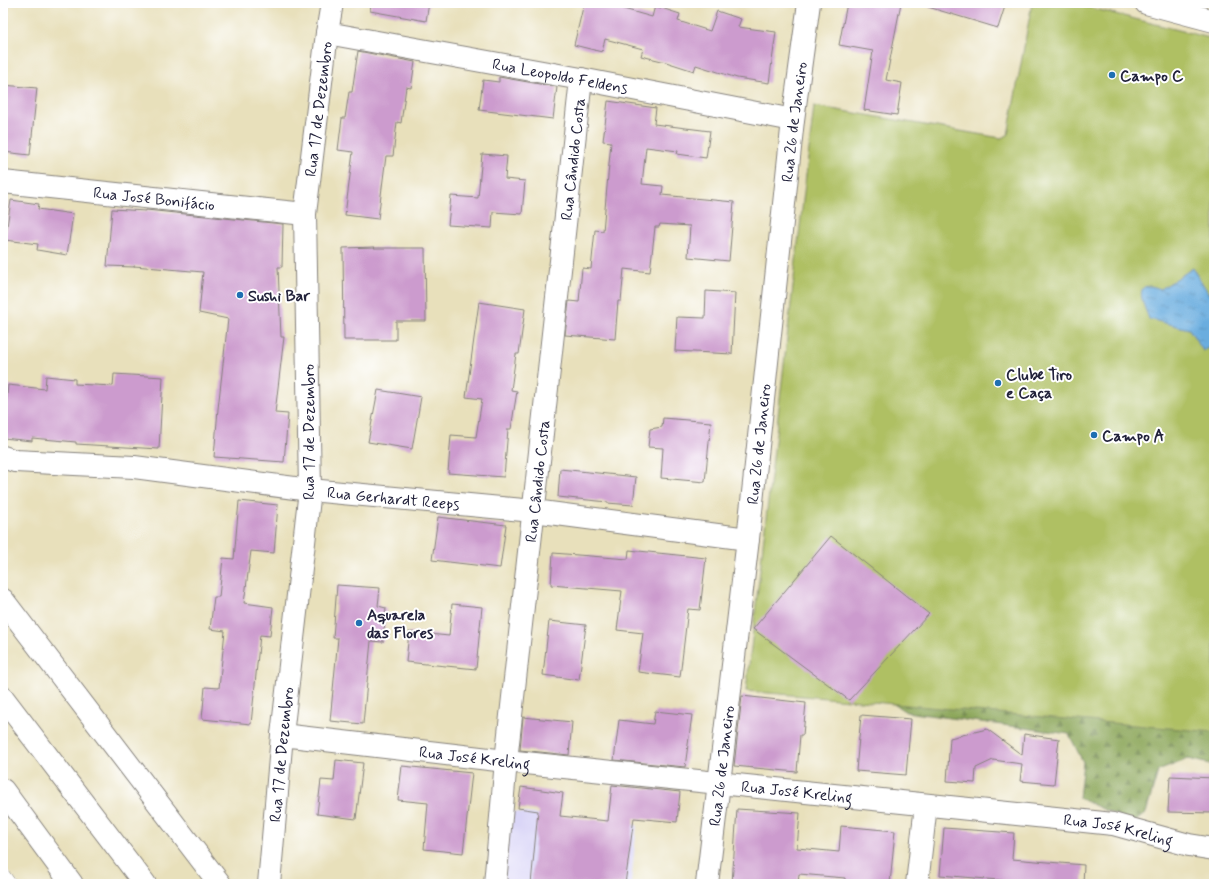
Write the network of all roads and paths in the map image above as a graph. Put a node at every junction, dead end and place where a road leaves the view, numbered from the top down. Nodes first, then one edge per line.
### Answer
1 (332, 3) edge
2 (809, 3) edge
3 (1146, 3) edge
4 (1214, 22) edge
5 (327, 32) junction
6 (581, 79) junction
7 (793, 120) junction
8 (3, 182) edge
9 (305, 214) junction
10 (9, 459) edge
11 (310, 490) junction
12 (534, 512) junction
13 (748, 539) junction
14 (3, 600) edge
15 (3, 698) edge
16 (282, 735) junction
17 (506, 761) junction
18 (719, 784) junction
19 (3, 790) edge
20 (926, 805) junction
21 (1214, 849) edge
22 (3, 874) edge
23 (11, 884) edge
24 (72, 884) edge
25 (145, 884) edge
26 (220, 884) edge
27 (268, 884) edge
28 (495, 884) edge
29 (707, 884) edge
30 (917, 884) edge

1 - 5 main road, Rua 17 de Dezembro
2 - 7 main road, Rua 26 de Janeiro
3 - 4 main road
5 - 6 main road, Rua Leopoldo Feldens
5 - 9 main road, Rua 17 de Dezembro
6 - 7 main road, Rua Leopoldo Feldens
6 - 12 main road, Rua Cândido Costa
7 - 13 main road, Rua 26 de Janeiro
8 - 9 main road, Rua José Bonifácio
9 - 11 main road, Rua 17 de Dezembro
10 - 11 main road, Rua Gerhardt Reeps
11 - 12 main road, Rua Gerhardt Reeps
11 - 16 main road, Rua 17 de Dezembro
12 - 13 main road, Rua Gerhardt Reeps
12 - 17 main road, Rua Cândido Costa
13 - 18 main road, Rua 26 de Janeiro
14 - 26 main road
15 - 25 main road
16 - 17 main road, Rua José Kreling
16 - 27 main road, Rua 17 de Dezembro
17 - 18 main road, Rua José Kreling
17 - 28 main road, Rua Cândido Costa
18 - 20 main road, Rua José Kreling
18 - 29 main road, Rua 26 de Janeiro
19 - 24 main road
20 - 21 main road, Rua José Kreling
20 - 30 main road
22 - 23 lane

